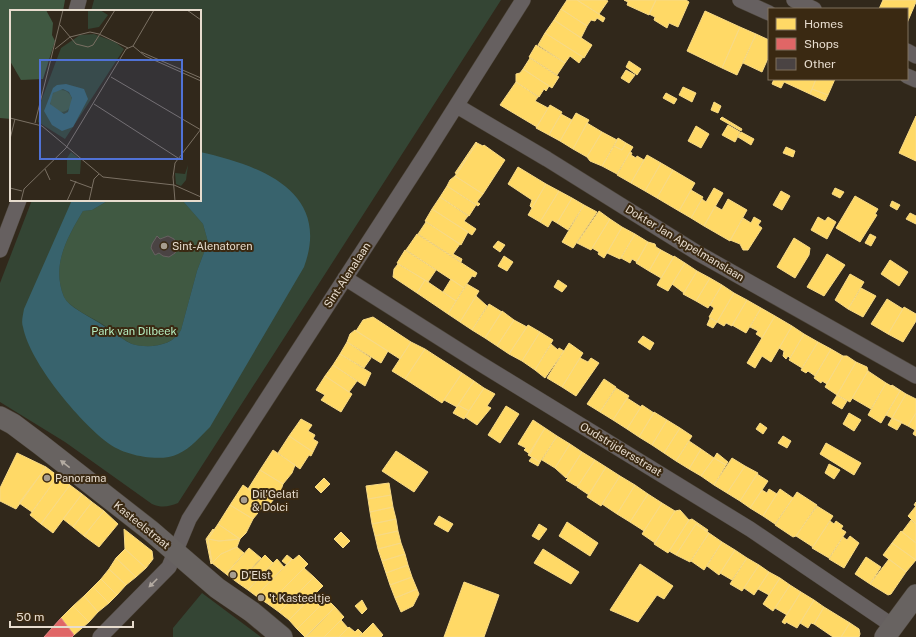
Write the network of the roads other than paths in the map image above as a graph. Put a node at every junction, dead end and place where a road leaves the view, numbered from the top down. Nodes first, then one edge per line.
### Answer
1 (79, 0) edge
2 (523, 0) edge
3 (740, 0) edge
4 (794, 0) edge
5 (812, 8) edge
6 (76, 10) edge
7 (768, 13) edge
8 (457, 106) junction
9 (19, 201) edge
10 (0, 250) edge
11 (345, 278) junction
12 (916, 376) edge
13 (0, 417) edge
14 (175, 552) junction
15 (916, 595) edge
16 (889, 632) edge
17 (100, 637) edge
18 (282, 637) edge

1 - 6 street
2 - 8 street, Sint-Alenalaan
3 - 7 street
4 - 5 street
8 - 11 street, Sint-Alenalaan
8 - 12 street, Dokter Jan Appelmanslaan
9 - 10 street
11 - 14 street, Sint-Alenalaan
11 - 16 street, Oudstrijdersstraat
14 -> 13 street, Kasteelstraat
14 -> 17 street, Sint-Alenalaan
14 - 18 street, Kasteelstraat
15 - 16 street

